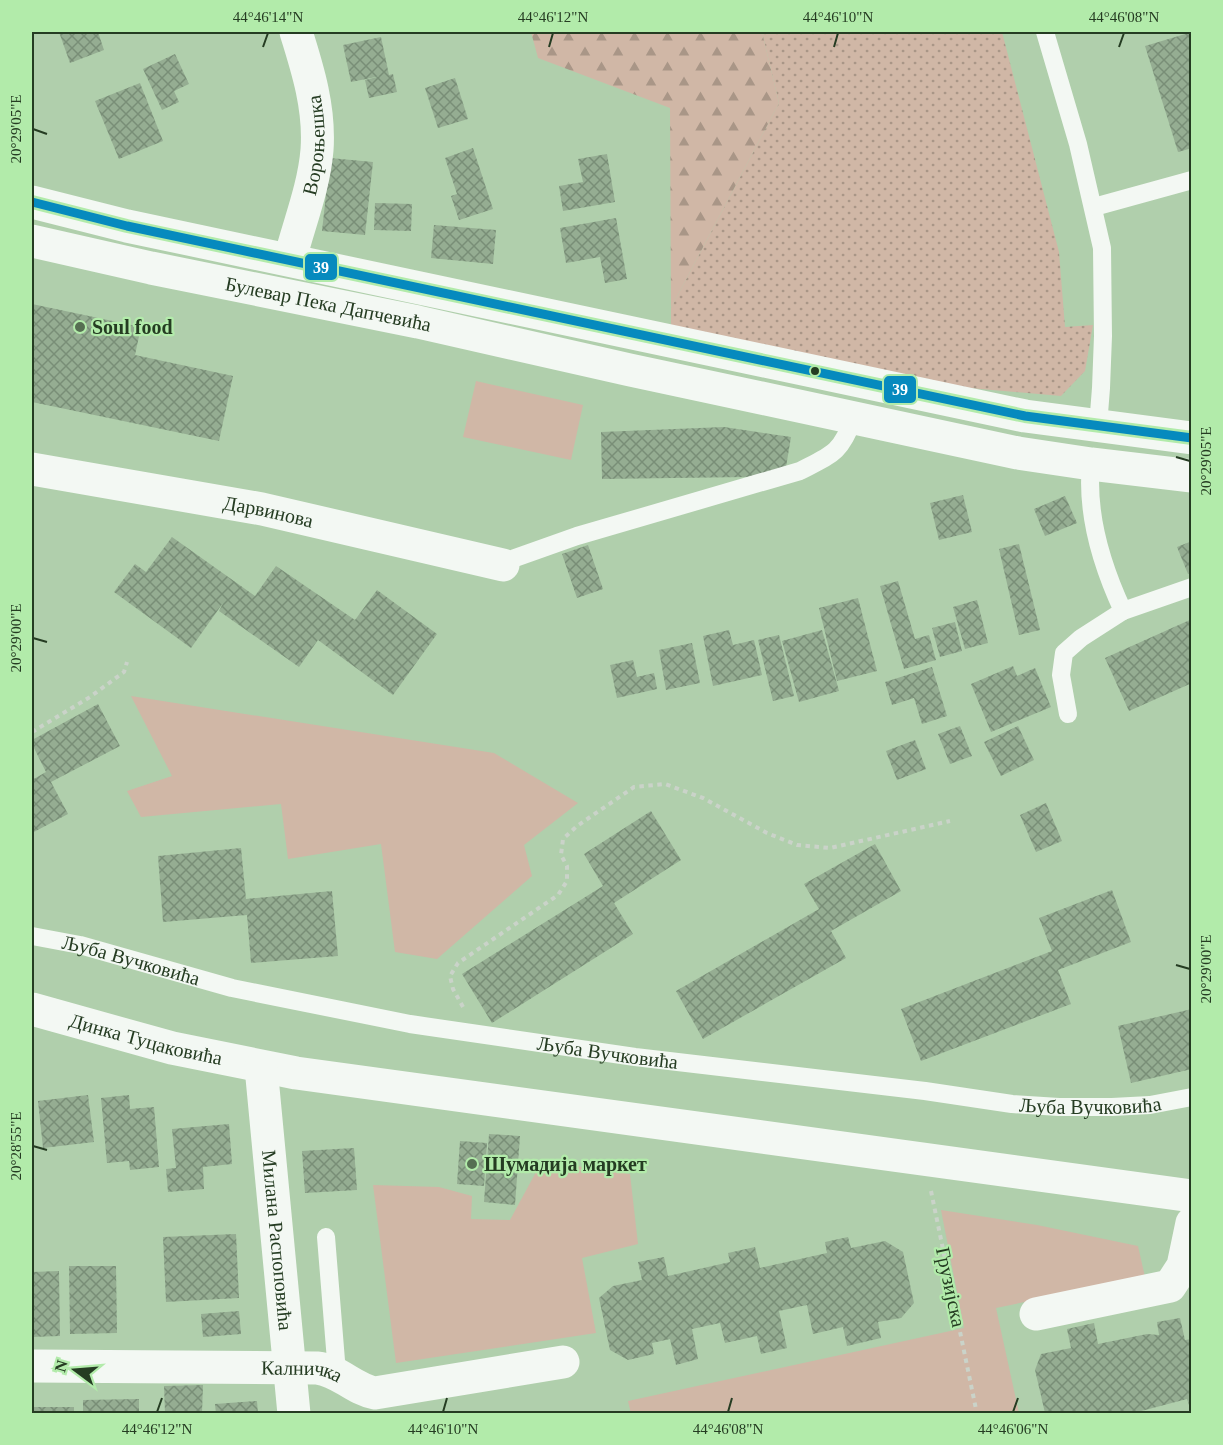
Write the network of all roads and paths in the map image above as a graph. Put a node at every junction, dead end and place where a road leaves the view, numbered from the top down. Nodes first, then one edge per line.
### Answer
1 (296, 32) edge
2 (1045, 32) edge
3 (1191, 180) edge
4 (32, 202) edge
5 (1094, 207) junction
6 (32, 241) edge
7 (290, 259) junction
8 (853, 419) junction
9 (1098, 426) junction
10 (1191, 438) edge
11 (1091, 464) junction
12 (32, 470) edge
13 (1191, 476) edge
14 (503, 565) joint
15 (1191, 587) edge
16 (1123, 611) junction
17 (127, 662) dead end
18 (1068, 714) dead end
19 (32, 732) edge
20 (950, 821) dead end
21 (32, 936) edge
22 (32, 1009) edge
23 (476, 1034) junction
24 (261, 1067) junction
25 (1191, 1097) edge
26 (924, 1160) junction
27 (1191, 1196) edge
28 (1191, 1223) edge
29 (326, 1237) dead end
30 (1036, 1314) dead end
31 (563, 1362) dead end
32 (32, 1366) edge
33 (290, 1368) junction
34 (337, 1373) junction
35 (294, 1413) edge
36 (977, 1413) edge

1 - 7 street, Вороњешка
2 - 5 lane
3 - 5 lane
4 - 7 street, Булевар Пека Дапчевића
5 - 9 lane
6 - 8 street, Булевар Пека Дапчевића
7 - 9 street, Булевар Пека Дапчевића
8 - 11 street, Булевар Пека Дапчевића
8 - 14 lane
9 - 10 street, Булевар Пека Дапчевића
9 - 11 street
11 - 13 street, Булевар Пека Дапчевића
11 - 16 lane
12 - 14 street, Дарвинова
15 - 16 lane
16 - 18 lane
17 - 19 path
20 - 23 path
21 - 23 lane, Љуба Вучковића
22 - 24 street, Динка Туцаковића
23 - 25 lane, Љуба Вучковића
24 - 26 street
24 - 33 street, Милана Распоповића
26 - 27 street
26 - 36 path, Грузијска
28 - 30 street
29 - 34 lane
31 - 34 street, Калничка
32 - 33 street, Калничка
33 - 34 street, Калничка
33 - 35 street, Милана Распоповића

